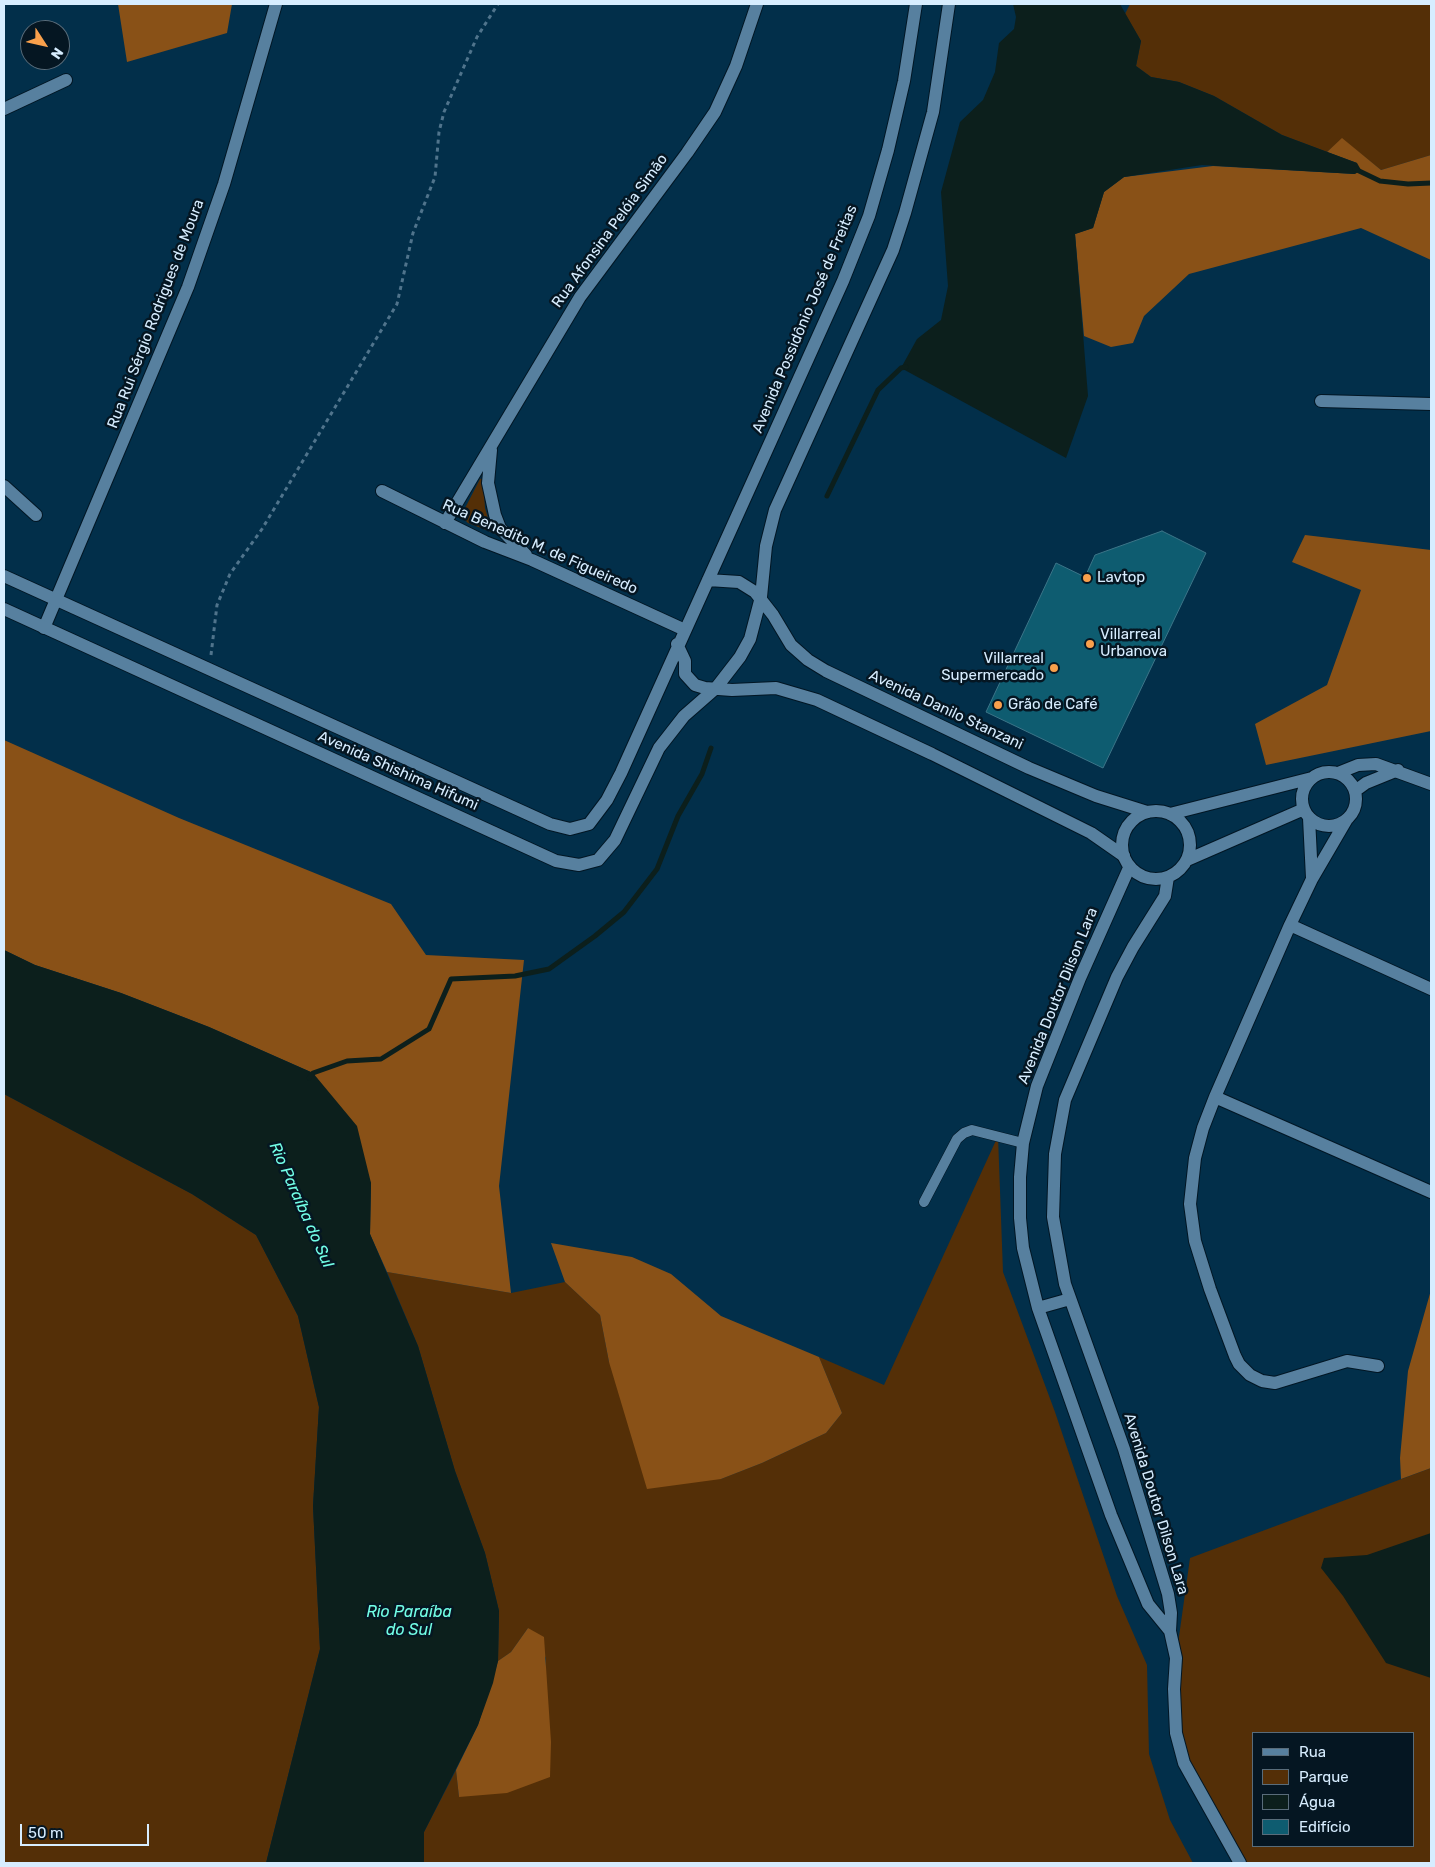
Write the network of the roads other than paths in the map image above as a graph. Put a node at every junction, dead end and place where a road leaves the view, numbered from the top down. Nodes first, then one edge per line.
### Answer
1 (276, 4) edge
2 (757, 4) edge
3 (916, 4) edge
4 (949, 4) edge
5 (66, 80) dead end
6 (4, 109) edge
7 (1321, 401) dead end
8 (1431, 404) edge
9 (492, 446) junction
10 (4, 486) edge
11 (382, 491) dead end
12 (36, 515) dead end
13 (445, 523) junction
14 (532, 560) junction
15 (4, 576) edge
16 (708, 580) junction
17 (761, 597) junction
18 (56, 600) junction
19 (4, 609) edge
20 (44, 628) junction
21 (685, 630) junction
22 (678, 644) junction
23 (712, 692) junction
24 (1398, 770) junction
25 (1338, 773) junction
26 (1312, 778) junction
27 (1431, 784) edge
28 (1356, 792) junction
29 (1147, 812) junction
30 (1170, 814) junction
31 (1307, 814) junction
32 (1347, 819) junction
33 (1187, 860) junction
34 (1126, 862) junction
35 (1168, 877) junction
36 (1312, 879) junction
37 (1290, 925) junction
38 (1431, 989) edge
39 (1215, 1097) junction
40 (1023, 1143) junction
41 (1431, 1192) edge
42 (924, 1202) dead end
43 (1070, 1299) junction
44 (1038, 1308) junction
45 (1378, 1366) dead end
46 (1170, 1632) junction
47 (1240, 1863) edge

1 - 18 street, Rua Rui Sérgio Rodrigues de Moura
2 - 9 street, Rua Afonsina Pelóia Simão
3 - 16 street, Avenida Possidônio José de Freitas
4 - 17 street, Avenida Shishima Hifumi
5 - 6 street
7 - 8 street
9 - 13 street, Rua Afonsina Pelóia Simão
9 - 14 street
10 - 12 street
11 - 13 street, Rua Benedito M. de Figueiredo
13 - 14 street, Rua Benedito M. de Figueiredo
14 - 21 street, Rua Benedito M. de Figueiredo
15 - 18 street, Avenida Shishima Hifumi
16 - 17 street
16 - 21 street, Avenida Possidônio José de Freitas
17 - 23 street, Avenida Shishima Hifumi
17 - 29 street, Avenida Danilo Stanzani
18 - 20 street, Rua Rui Sérgio Rodrigues de Moura
18 - 22 street, Avenida Shishima Hifumi
19 - 20 street, Avenida Shishima Hifumi
20 - 23 street, Avenida Shishima Hifumi
21 - 22 street, Avenida Shishima Hifumi
22 - 23 street
23 - 34 street
24 - 25 street
24 - 27 street
24 - 28 street
25 - 26 street
25 - 28 street
26 - 30 street
26 - 31 street
28 - 32 street
29 - 30 street
29 - 34 street
30 - 33 street
31 - 32 street
31 - 33 street
31 - 36 street
32 - 36 street
33 - 35 street
34 - 35 street
34 - 40 street, Avenida Doutor Dilson Lara
35 - 43 street, Avenida Doutor Dilson Lara
36 - 37 street
37 - 38 street
37 - 39 street
39 - 41 street
39 - 45 street
40 - 42 lane
40 - 44 street, Avenida Doutor Dilson Lara
43 - 44 street
43 - 46 street, Avenida Doutor Dilson Lara
44 - 46 street, Avenida Doutor Dilson Lara
46 - 47 street

